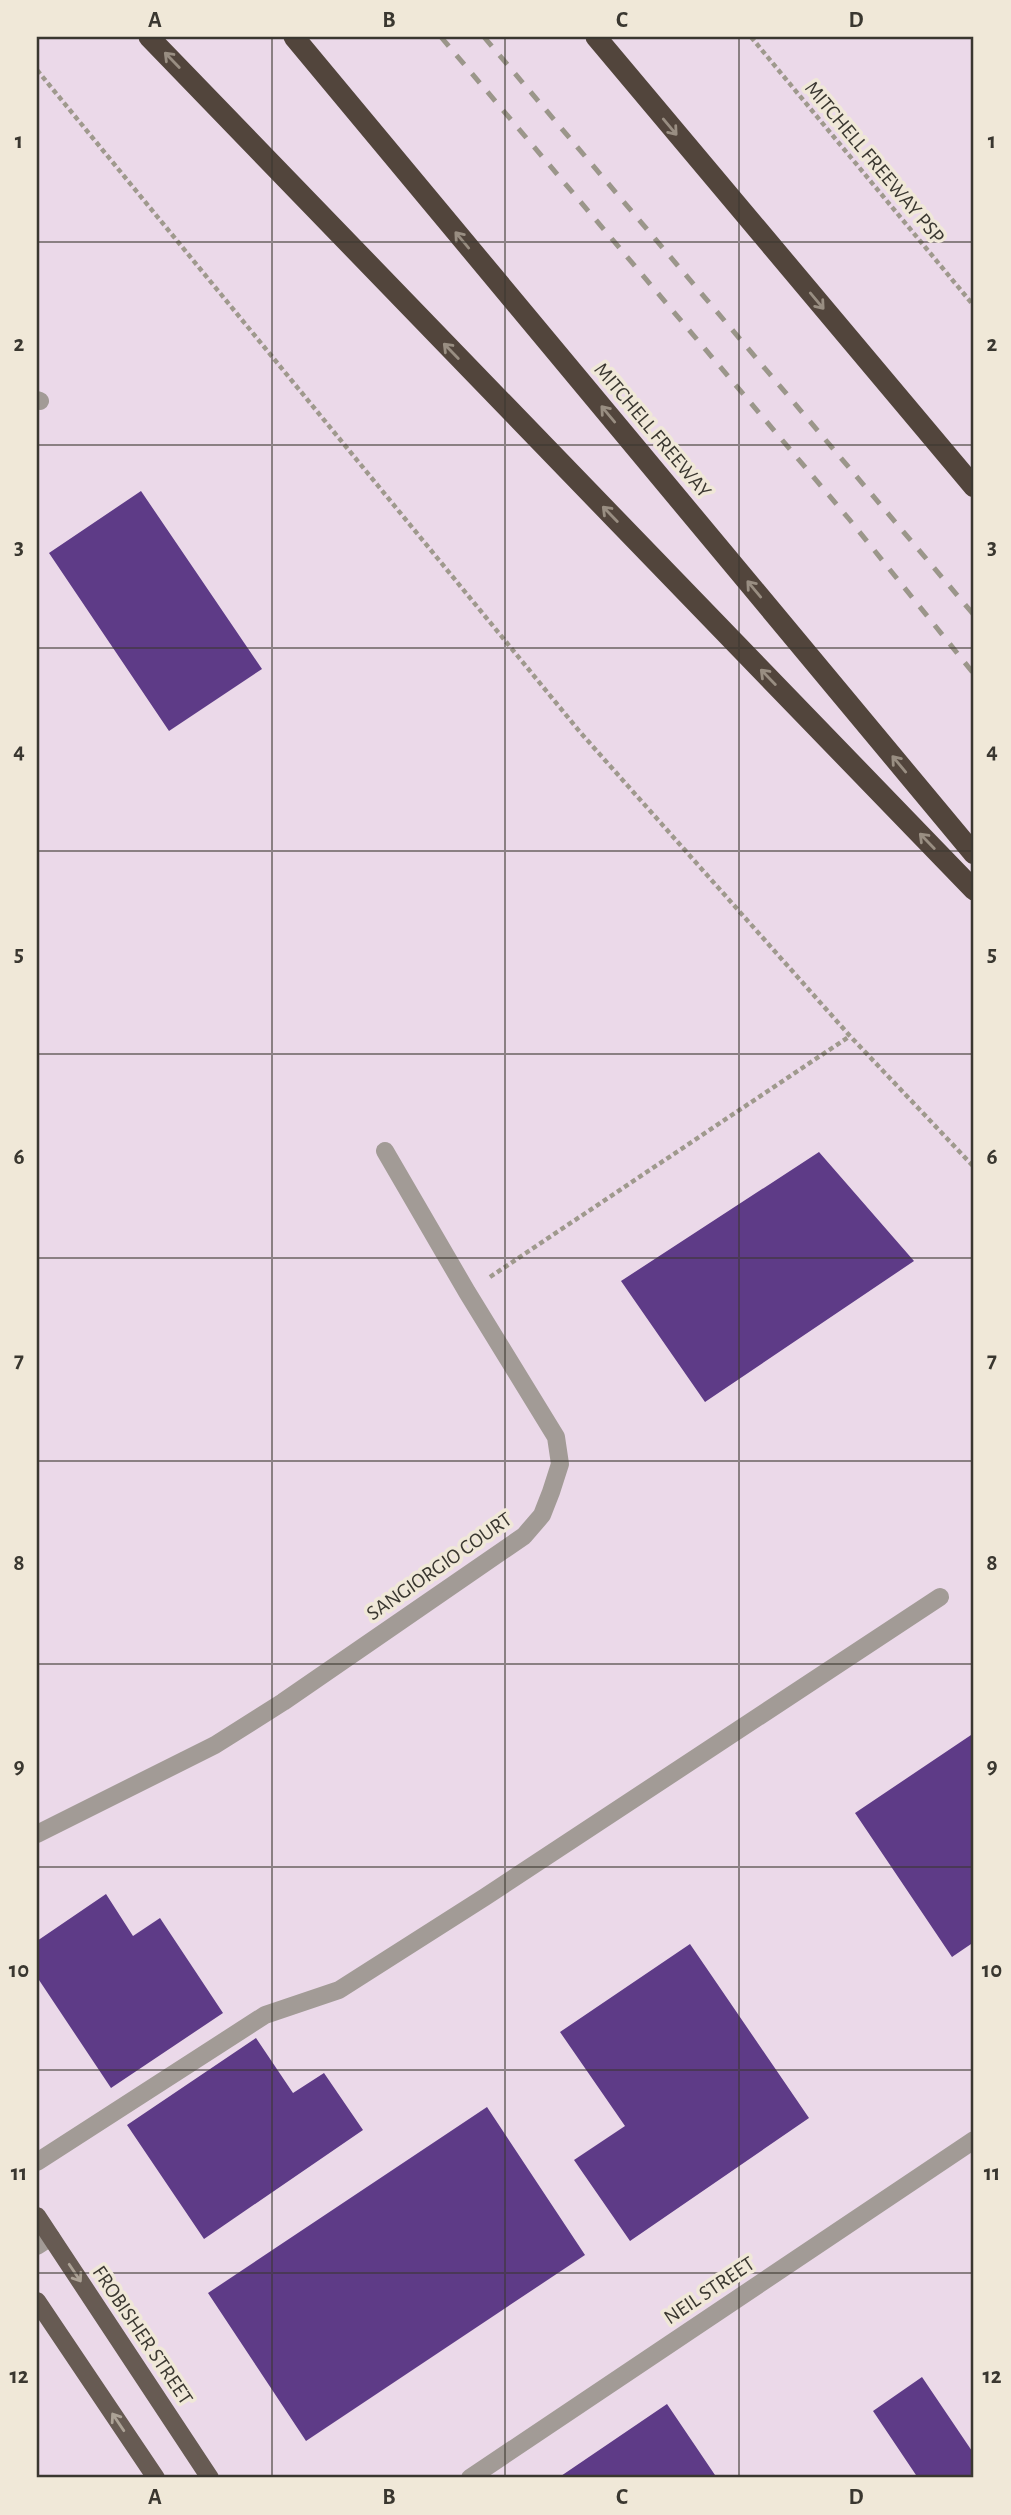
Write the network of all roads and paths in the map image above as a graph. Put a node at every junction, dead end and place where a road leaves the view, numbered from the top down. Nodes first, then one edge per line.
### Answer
1 (149, 37) edge
2 (294, 37) edge
3 (596, 37) edge
4 (607, 37) edge
5 (751, 37) edge
6 (37, 70) edge
7 (648, 101) junction
8 (974, 306) edge
9 (974, 487) edge
10 (974, 854) edge
11 (974, 890) edge
12 (850, 1036) junction
13 (386, 1151) dead end
14 (974, 1167) edge
15 (467, 1292) junction
16 (940, 1597) dead end
17 (37, 1834) edge
18 (974, 2140) edge
19 (37, 2162) edge
20 (37, 2216) edge
21 (44, 2241) edge
22 (37, 2301) edge
23 (156, 2478) edge
24 (211, 2478) edge
25 (470, 2478) edge

11 -> 1 highway
10 -> 2 highway, MITCHELL FREEWAY
3 - 7 highway
4 - 7 highway
5 - 8 path, MITCHELL FREEWAY PSP
6 - 12 path
7 -> 9 highway
12 - 14 path
12 - 15 path
13 - 15 street, SANGIORGIO COURT
15 - 17 street, SANGIORGIO COURT
16 - 19 street
18 - 25 street, NEIL STREET
20 - 21 main road, FROBISHER STREET
21 -> 24 main road, FROBISHER STREET
23 -> 22 main road

